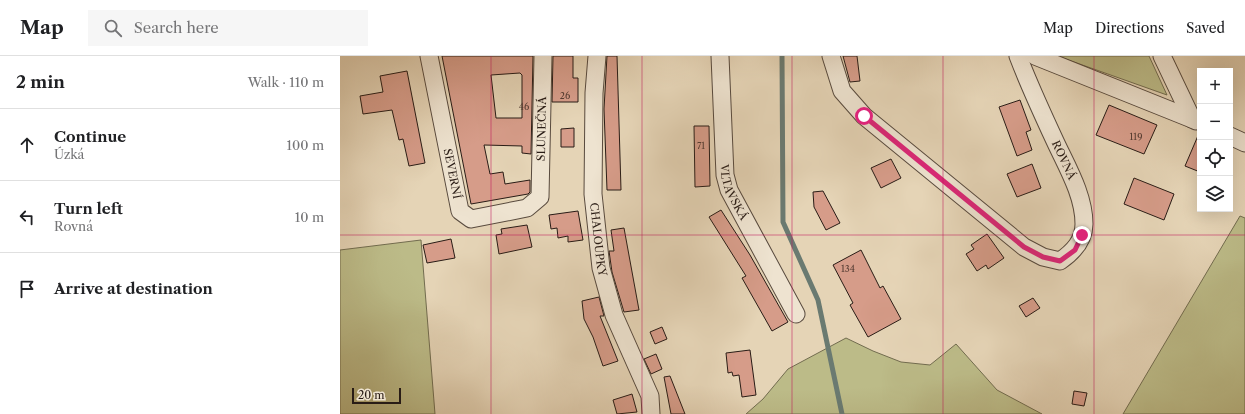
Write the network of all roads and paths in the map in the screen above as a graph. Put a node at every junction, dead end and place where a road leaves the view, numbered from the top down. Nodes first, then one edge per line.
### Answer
1 (429, 56) edge
2 (543, 56) edge
3 (597, 56) edge
4 (720, 56) edge
5 (831, 56) edge
6 (1018, 56) edge
7 (1035, 56) edge
8 (1162, 56) edge
9 (1196, 121) edge
10 (1233, 137) edge
11 (1245, 143) edge
12 (536, 201) joint
13 (796, 314) dead end
14 (651, 414) edge

1 - 12 street, SEVERNÍ
2 - 12 street, SLUNEČNÁ
3 - 14 street, CHALOUPKY
4 - 13 street, VLTAVSKÁ
5 - 6 street, ROVNÁ
7 - 9 street
8 - 9 street
10 - 11 street

